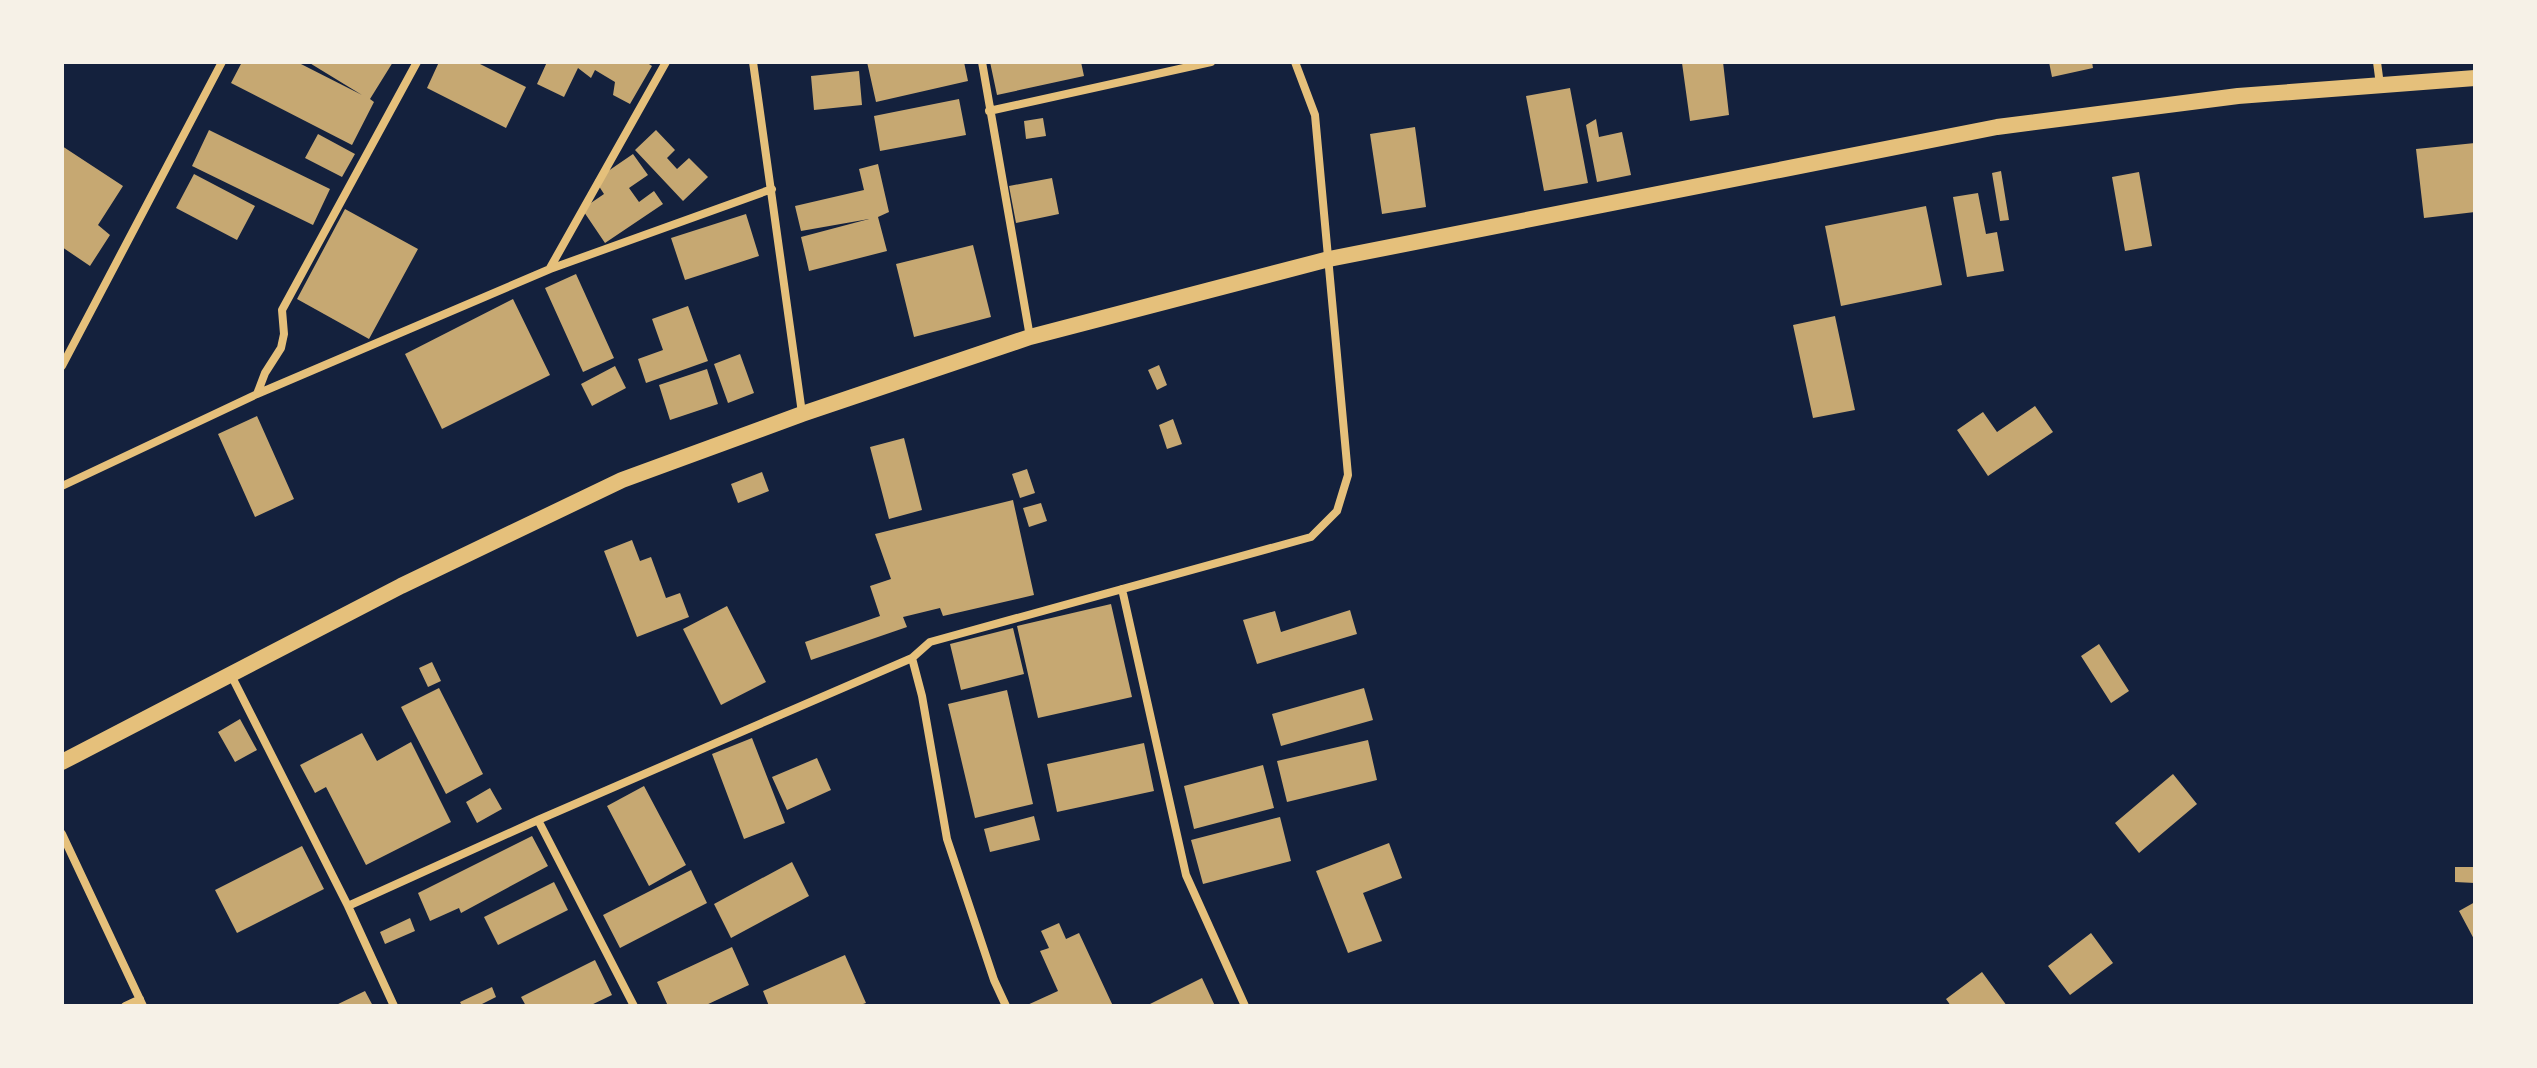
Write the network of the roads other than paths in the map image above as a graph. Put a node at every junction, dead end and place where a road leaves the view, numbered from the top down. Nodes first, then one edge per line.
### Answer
1 (222, 62) edge
2 (417, 62) edge
3 (666, 62) edge
4 (753, 62) edge
5 (982, 62) edge
6 (1211, 62) edge
7 (1295, 62) edge
8 (2377, 62) edge
9 (2475, 78) edge
10 (2380, 85) junction
11 (989, 111) junction
12 (772, 189) junction
13 (1329, 259) junction
14 (550, 269) junction
15 (1030, 337) junction
16 (62, 366) edge
17 (257, 394) junction
18 (802, 414) junction
19 (62, 486) edge
20 (1122, 589) junction
21 (912, 658) junction
22 (230, 675) junction
23 (62, 762) edge
24 (538, 820) junction
25 (62, 834) edge
26 (348, 906) junction
27 (141, 1002) edge
28 (125, 1006) edge
29 (394, 1006) edge
30 (634, 1006) edge
31 (1006, 1006) edge
32 (1245, 1006) edge

1 - 16 street
2 - 17 street
3 - 14 street
4 - 12 street
5 - 11 street
6 - 11 street
7 - 13 street
8 - 10 street
9 - 10 main road
10 - 13 main road
11 - 15 street
12 - 14 street
12 - 18 street
13 - 15 main road
13 - 20 street
14 - 17 street
15 - 18 main road
17 - 19 street
18 - 22 main road
20 - 21 street
20 - 32 street
21 - 24 street
21 - 31 street
22 - 23 main road
22 - 26 street
24 - 26 street
24 - 30 street
25 - 27 street
26 - 29 street
27 - 28 street

